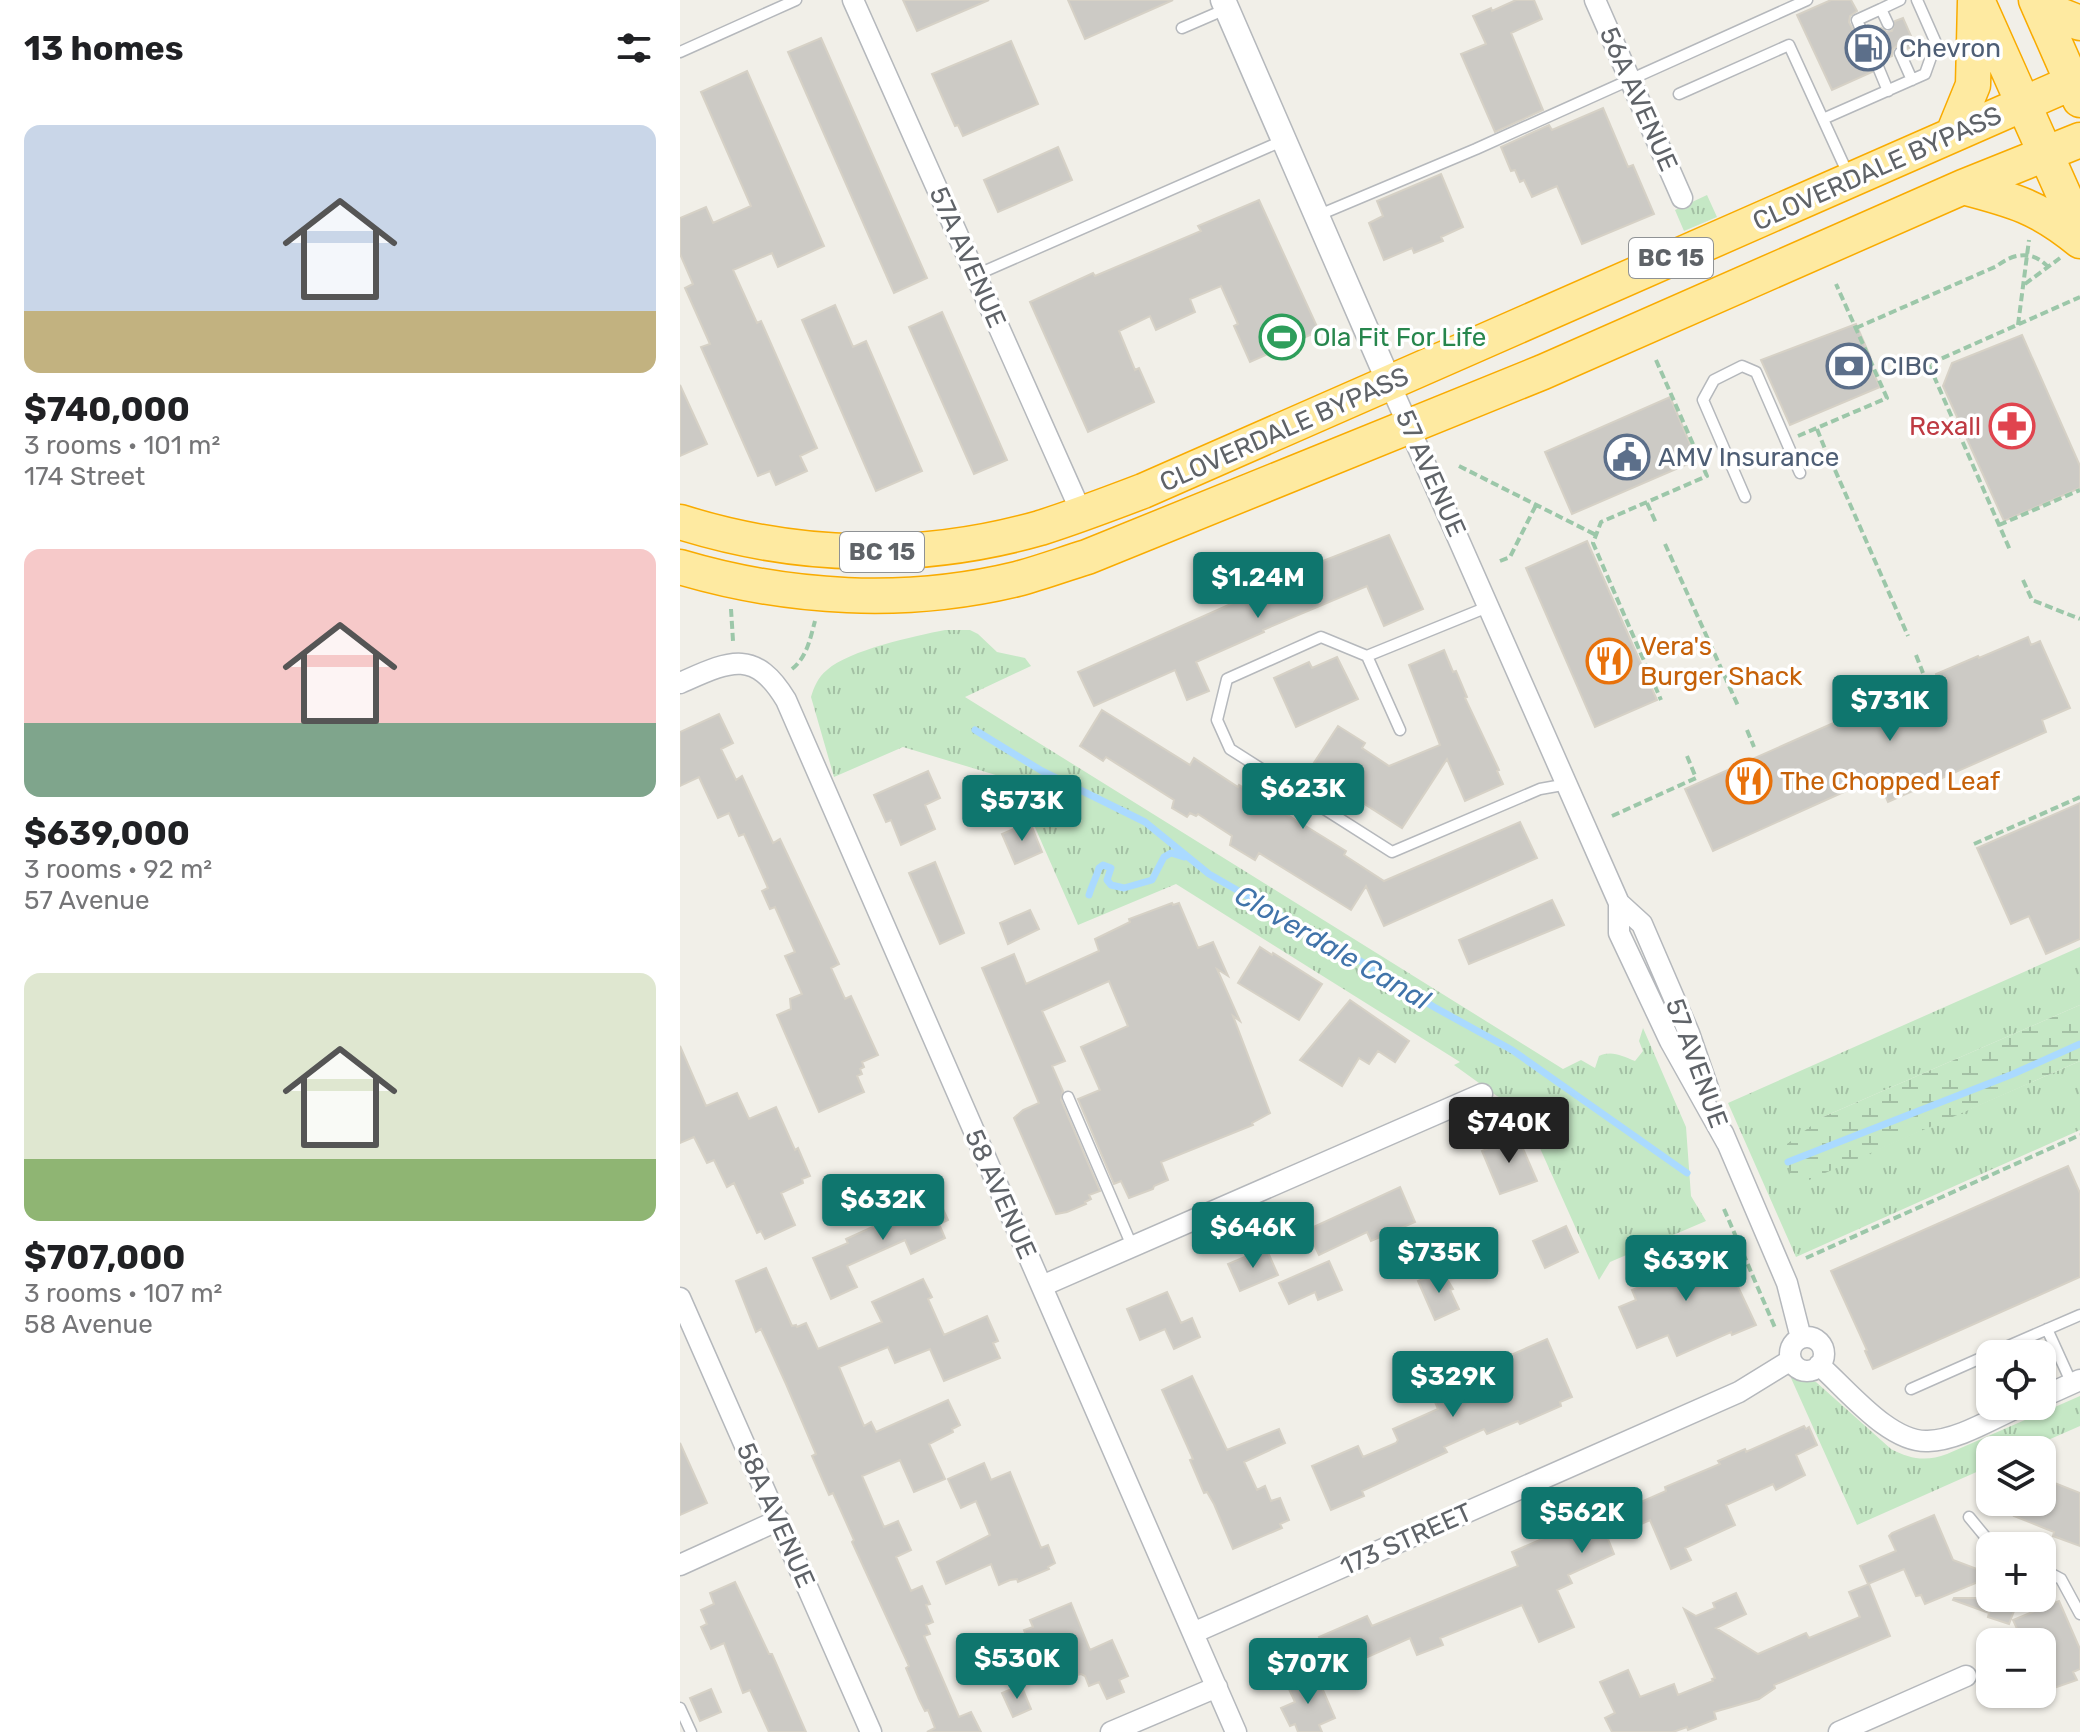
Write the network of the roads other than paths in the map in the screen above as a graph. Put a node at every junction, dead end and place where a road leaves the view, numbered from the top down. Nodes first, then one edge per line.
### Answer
1 (796, 0) edge
2 (853, 0) edge
3 (1595, 0) edge
4 (1807, 0) edge
5 (1900, 0) edge
6 (1917, 0) edge
7 (1976, 0) edge
8 (2038, 3) edge
9 (1224, 4) edge
10 (1783, 5) edge
11 (1881, 9) junction
12 (2080, 23) edge
13 (1888, 24) dead end
14 (1182, 28) dead end
15 (1863, 35) dead end
16 (680, 52) edge
17 (1900, 53) dead end
18 (1876, 62) dead end
19 (1630, 80) junction
20 (1912, 80) junction
21 (2077, 87) edge
22 (1888, 91) junction
23 (1679, 94) dead end
24 (2024, 103) junction
25 (1823, 119) junction
26 (1953, 134) junction
27 (1284, 140) junction
28 (2080, 140) edge
29 (2047, 154) junction
30 (1850, 180) junction
31 (1963, 187) junction
32 (1682, 198) dead end
33 (1318, 216) junction
34 (2074, 243) edge
35 (976, 275) junction
36 (1389, 382) junction
37 (1410, 427) junction
38 (1800, 473) dead end
39 (1745, 497) dead end
40 (1082, 514) junction
41 (680, 522) edge
42 (680, 567) edge
43 (1490, 606) junction
44 (1367, 656) junction
45 (680, 683) edge
46 (1400, 730) dead end
47 (1568, 784) junction
48 (1482, 1094) dead end
49 (1068, 1097) dead end
50 (1132, 1246) junction
51 (1042, 1286) junction
52 (680, 1298) edge
53 (2080, 1315) edge
54 (2047, 1329) junction
55 (1791, 1338) junction
56 (2022, 1340) edge
57 (1791, 1360) junction
58 (1976, 1360) edge
59 (1819, 1365) junction
60 (2076, 1382) edge
61 (1911, 1389) dead end
62 (2056, 1391) edge
63 (1988, 1420) edge
64 (1969, 1517) dead end
65 (779, 1520) junction
66 (1981, 1532) edge
67 (680, 1565) edge
68 (2056, 1576) edge
69 (2080, 1614) edge
70 (1193, 1633) junction
71 (1966, 1676) dead end
72 (1217, 1687) junction
73 (680, 1708) edge
74 (691, 1732) edge
75 (871, 1732) edge
76 (1111, 1732) edge
77 (1236, 1732) edge
78 (1839, 1732) edge

1 - 16 lane
2 - 35 street, 57A AVENUE
3 - 19 street, 56A AVENUE
4 - 10 lane
5 - 11 lane
6 - 20 lane
7 - 24 highway
7 - 26 highway
8 - 12 highway
8 - 21 highway
9 - 14 lane
9 - 27 street, 57 AVENUE
10 - 19 lane
11 - 13 lane
11 - 15 lane
17 - 20 lane
18 - 22 lane
19 - 32 street, 56A AVENUE
19 - 33 lane
20 - 22 lane
21 - 24 highway, CLOVERDALE BYPASS / BC 15
22 - 25 lane
23 - 25 lane
24 - 26 highway, CLOVERDALE BYPASS / BC 15
24 - 29 highway
25 - 30 lane
26 - 30 highway, CLOVERDALE BYPASS / BC 15
27 - 33 street, 57 AVENUE
27 - 35 lane
28 - 29 highway, CLOVERDALE BYPASS / BC 15
29 - 31 highway, CLOVERDALE BYPASS / BC 15
29 - 34 highway
30 - 36 highway, CLOVERDALE BYPASS / BC 15
31 - 34 highway
31 - 37 highway, CLOVERDALE BYPASS / BC 15
33 - 36 street, 57 AVENUE
35 - 40 street, 57A AVENUE
36 - 37 street, 57 AVENUE
36 - 40 highway, CLOVERDALE BYPASS / BC 15
37 - 42 highway, CLOVERDALE BYPASS / BC 15
37 - 43 street, 57 AVENUE
38 - 39 lane
40 - 41 highway, CLOVERDALE BYPASS / BC 15
43 - 44 lane
43 - 47 street, 57 AVENUE
44 - 46 lane
44 - 47 lane
45 - 51 street, 58 AVENUE
47 - 55 street, 57 AVENUE
48 - 50 street
49 - 50 lane
50 - 51 street
51 - 70 street, 58 AVENUE
52 - 65 street, 58A AVENUE
53 - 54 lane
54 - 56 lane
54 - 60 lane
55 - 57 street
55 - 59 street
57 - 59 street
57 - 70 street, 173 STREET
58 - 61 lane
59 - 63 street
60 - 62 street
64 - 66 lane
65 - 67 street
65 - 75 street, 58A AVENUE
68 - 69 lane
70 - 72 street, 58 AVENUE
71 - 78 street
72 - 76 street
72 - 77 street, 58 AVENUE
73 - 74 lane

